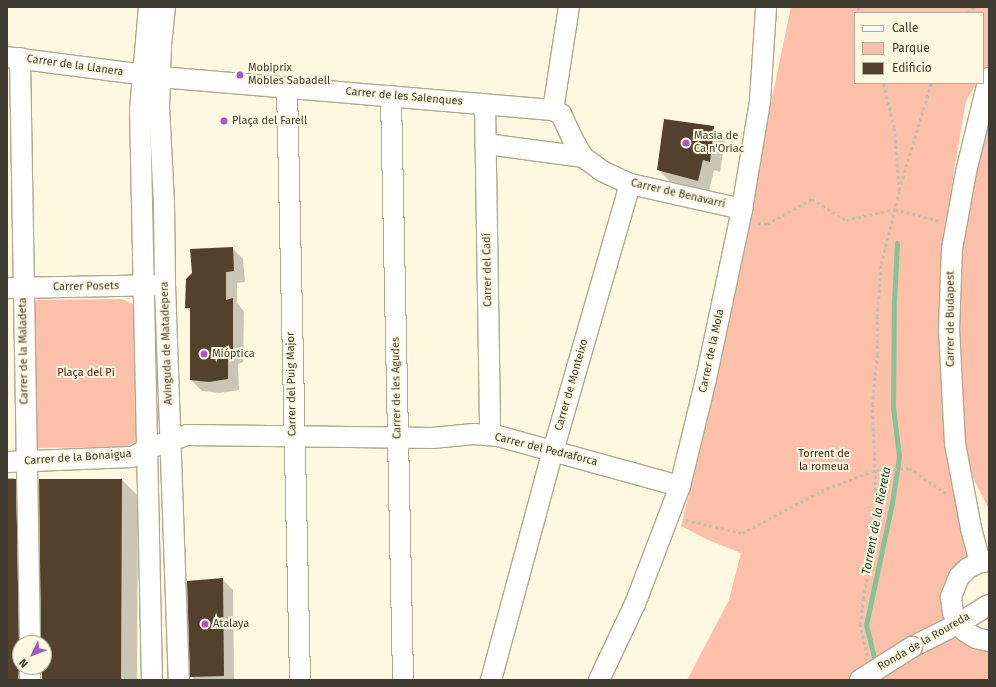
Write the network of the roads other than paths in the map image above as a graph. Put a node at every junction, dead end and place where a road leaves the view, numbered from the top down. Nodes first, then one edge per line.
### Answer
1 (149, 7) edge
2 (165, 7) edge
3 (569, 7) edge
4 (764, 8) edge
5 (13, 58) edge
6 (151, 76) junction
7 (989, 78) edge
8 (287, 88) junction
9 (391, 96) junction
10 (485, 104) junction
11 (553, 110) junction
12 (486, 144) junction
13 (583, 157) junction
14 (630, 184) junction
15 (741, 215) junction
16 (144, 285) junction
17 (165, 285) junction
18 (15, 288) edge
19 (293, 436) junction
20 (490, 436) junction
21 (398, 438) junction
22 (171, 440) junction
23 (147, 449) junction
24 (553, 451) junction
25 (7, 462) edge
26 (27, 462) junction
27 (680, 486) junction
28 (984, 561) edge
29 (989, 605) edge
30 (958, 624) junction
31 (30, 635) edge
32 (989, 641) edge
33 (152, 680) edge
34 (180, 680) edge
35 (300, 680) edge
36 (403, 680) edge
37 (491, 680) edge
38 (599, 680) edge
39 (860, 680) edge

1 - 6 street, Avinguda de Matadepera
2 - 6 street, Avinguda de Matadepera
3 - 11 street
4 - 15 street, Carrer de la Mola
5 - 6 street, Carrer de la Llanera
5 - 18 street, Carrer de la Maladeta
6 - 8 street, Carrer de les Salenques
6 - 16 street, Avinguda de Matadepera
6 - 17 street, Avinguda de Matadepera
7 - 28 street, Carrer de Budapest
8 - 9 street, Carrer de les Salenques
8 - 19 street, Carrer del Puig Major
9 - 10 street, Carrer de les Salenques
9 - 21 street, Carrer de les Agudes
10 - 11 street, Carrer de les Salenques
10 - 12 street, Carrer del Cadí
11 - 13 street, Carrer de Benavarrí
12 - 13 street
12 - 20 street, Carrer del Cadí
13 - 14 street, Carrer de Benavarrí
14 - 15 street, Carrer de Benavarrí
14 - 24 street, Carrer de Monteixo
15 - 27 street, Carrer de la Mola
16 - 17 street, Carrer Posets
16 - 18 street, Carrer Posets
16 - 23 street, Avinguda de Matadepera
17 - 22 street, Avinguda de Matadepera
18 - 26 street, Carrer de la Maladeta
19 - 21 street, Carrer del Pedraforca
19 - 22 street, Carrer del Pedraforca
19 - 35 street, Carrer del Puig Major
20 - 21 street, Carrer del Pedraforca
20 - 24 street, Carrer del Pedraforca
21 - 36 street, Carrer de les Agudes
22 - 23 street, Carrer de la Bonaigua
22 - 34 street, Avinguda de Matadepera
23 - 26 street, Carrer de la Bonaigua
23 - 33 street, Avinguda de Matadepera
24 - 27 street, Carrer del Pedraforca
24 - 37 street, Carrer de Monteixo
25 - 26 street, Carrer de la Bonaigua
26 - 31 street, Carrer de la Maladeta
27 - 38 street, Carrer de la Mola
28 - 30 street
29 - 30 street, Ronda de la Roureda
30 - 32 street
30 - 39 street, Ronda de la Roureda, bridge

